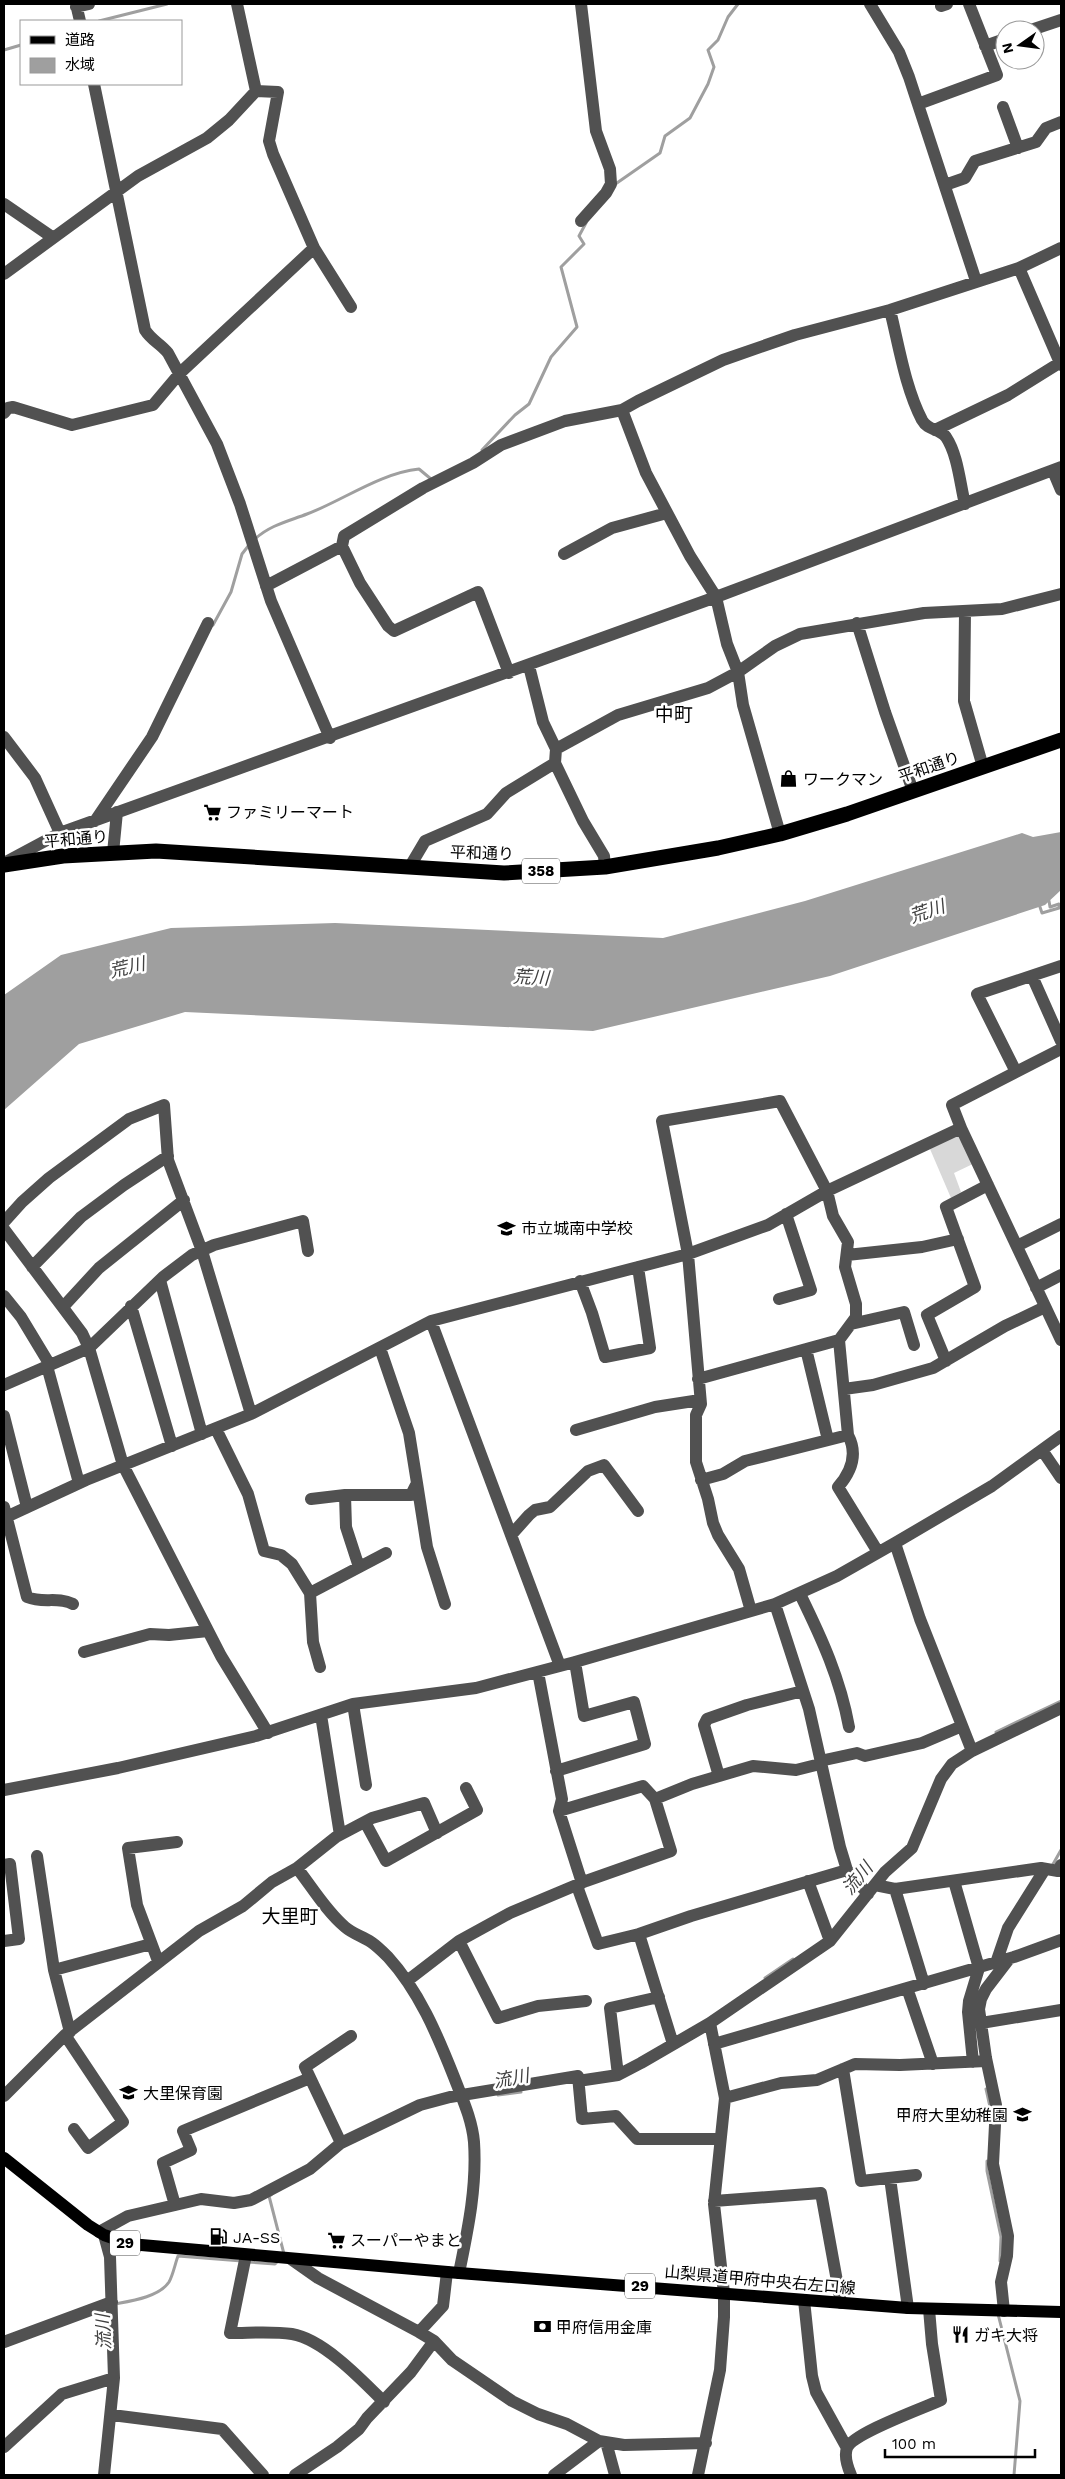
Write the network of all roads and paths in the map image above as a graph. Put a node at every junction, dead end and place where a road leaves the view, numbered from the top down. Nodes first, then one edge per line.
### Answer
1 (89, 4) edge
2 (236, 4) edge
3 (581, 4) edge
4 (870, 4) edge
5 (969, 4) edge
6 (78, 13) edge
7 (1061, 20) edge
8 (1045, 25) edge
9 (995, 42) edge
10 (985, 46) junction
11 (94, 85) edge
12 (256, 91) junction
13 (918, 104) junction
14 (1003, 107) dead end
15 (1061, 122) edge
16 (1018, 148) junction
17 (945, 186) junction
18 (118, 193) junction
19 (4, 204) edge
20 (581, 221) dead end
21 (52, 237) junction
22 (314, 248) junction
23 (1061, 248) edge
24 (1019, 268) junction
25 (4, 274) edge
26 (976, 281) junction
27 (351, 307) dead end
28 (890, 310) junction
29 (1061, 363) edge
30 (180, 373) junction
31 (622, 410) junction
32 (4, 413) edge
33 (935, 430) junction
34 (1057, 469) edge
35 (1061, 490) edge
36 (965, 504) junction
37 (667, 514) junction
38 (342, 546) junction
39 (564, 554) dead end
40 (266, 586) junction
41 (1061, 594) edge
42 (716, 597) junction
43 (965, 612) junction
44 (208, 623) dead end
45 (857, 623) junction
46 (529, 666) junction
47 (738, 672) junction
48 (509, 673) junction
49 (4, 737) edge
50 (330, 738) junction
51 (1061, 740) edge
52 (556, 749) junction
53 (555, 763) junction
54 (982, 767) junction
55 (913, 790) junction
56 (117, 812) junction
57 (95, 821) junction
58 (60, 834) junction
59 (780, 834) junction
60 (114, 853) junction
61 (4, 864) edge
62 (605, 867) junction
63 (410, 868) junction
64 (1061, 966) edge
65 (1032, 976) junction
66 (1061, 1041) edge
67 (1061, 1049) edge
68 (1016, 1072) junction
69 (961, 1128) junction
70 (168, 1156) junction
71 (988, 1185) junction
72 (827, 1191) junction
73 (184, 1200) junction
74 (786, 1214) junction
75 (4, 1222) edge
76 (1061, 1224) edge
77 (4, 1229) edge
78 (958, 1239) junction
79 (1017, 1246) junction
80 (202, 1251) junction
81 (308, 1251) dead end
82 (688, 1254) junction
83 (847, 1254) junction
84 (32, 1267) junction
85 (638, 1267) junction
86 (1061, 1275) edge
87 (160, 1280) junction
88 (580, 1281) junction
89 (1036, 1288) junction
90 (4, 1296) edge
91 (779, 1299) dead end
92 (132, 1306) junction
93 (63, 1307) junction
94 (1045, 1307) junction
95 (431, 1321) junction
96 (851, 1324) junction
97 (839, 1340) junction
98 (1061, 1340) edge
99 (914, 1345) dead end
100 (89, 1348) junction
101 (380, 1348) junction
102 (806, 1349) junction
103 (946, 1361) junction
104 (49, 1366) junction
105 (698, 1379) junction
106 (4, 1385) edge
107 (844, 1389) junction
108 (700, 1400) junction
109 (251, 1414) junction
110 (4, 1416) edge
111 (216, 1429) junction
112 (576, 1430) dead end
113 (202, 1434) junction
114 (848, 1435) junction
115 (1061, 1436) edge
116 (828, 1440) junction
117 (172, 1446) junction
118 (1042, 1450) junction
119 (123, 1465) junction
120 (1061, 1478) edge
121 (700, 1480) junction
122 (79, 1483) junction
123 (417, 1483) junction
124 (345, 1495) junction
125 (311, 1499) dead end
126 (28, 1507) junction
127 (638, 1511) dead end
128 (4, 1514) edge
129 (512, 1534) junction
130 (895, 1543) junction
131 (878, 1552) junction
132 (386, 1553) dead end
133 (358, 1567) junction
134 (310, 1593) junction
135 (800, 1594) junction
136 (73, 1604) dead end
137 (445, 1604) dead end
138 (774, 1604) junction
139 (750, 1611) junction
140 (208, 1630) junction
141 (84, 1652) dead end
142 (575, 1662) junction
143 (560, 1666) junction
144 (320, 1667) dead end
145 (538, 1672) junction
146 (803, 1692) junction
147 (353, 1704) junction
148 (1061, 1708) edge
149 (321, 1715) junction
150 (962, 1726) junction
151 (849, 1727) dead end
152 (268, 1733) junction
153 (972, 1750) junction
154 (820, 1763) junction
155 (556, 1771) junction
156 (719, 1776) junction
157 (366, 1785) dead end
158 (466, 1788) dead end
159 (4, 1790) edge
160 (655, 1799) junction
161 (559, 1811) junction
162 (365, 1822) junction
163 (436, 1833) junction
164 (340, 1835) junction
165 (176, 1842) dead end
166 (37, 1856) dead end
167 (4, 1865) edge
168 (297, 1868) junction
169 (1052, 1869) edge
170 (847, 1870) junction
171 (808, 1881) junction
172 (954, 1881) junction
173 (580, 1884) junction
174 (871, 1890) junction
175 (896, 1890) junction
176 (640, 1934) junction
177 (1061, 1940) edge
178 (4, 1941) edge
179 (459, 1941) junction
180 (830, 1941) junction
181 (151, 1944) junction
182 (158, 1961) junction
183 (1002, 1961) junction
184 (979, 1968) junction
185 (54, 1970) junction
186 (407, 1981) junction
187 (924, 1984) junction
188 (907, 1988) junction
189 (659, 1997) junction
190 (586, 2001) dead end
191 (1061, 2010) edge
192 (981, 2023) junction
193 (710, 2024) junction
194 (67, 2033) junction
195 (351, 2036) dead end
196 (673, 2044) junction
197 (714, 2044) junction
198 (980, 2061) junction
199 (933, 2064) junction
200 (843, 2069) junction
201 (618, 2075) junction
202 (310, 2078) junction
203 (578, 2081) junction
204 (461, 2095) junction
205 (4, 2096) edge
206 (725, 2098) junction
207 (74, 2129) dead end
208 (720, 2138) junction
209 (341, 2143) junction
210 (4, 2158) edge
211 (916, 2175) dead end
212 (890, 2178) junction
213 (714, 2201) junction
214 (175, 2205) junction
215 (101, 2233) junction
216 (290, 2259) junction
217 (245, 2260) junction
218 (453, 2273) junction
219 (724, 2293) junction
220 (804, 2300) junction
221 (112, 2302) junction
222 (841, 2303) junction
223 (908, 2308) junction
224 (929, 2309) junction
225 (1000, 2311) junction
226 (1061, 2312) edge
227 (419, 2332) junction
228 (434, 2341) junction
229 (4, 2342) edge
230 (114, 2378) junction
231 (384, 2402) junction
232 (112, 2415) junction
233 (602, 2441) junction
234 (706, 2443) junction
235 (4, 2447) edge
236 (847, 2448) junction
237 (104, 2475) edge
238 (263, 2475) edge
239 (295, 2475) edge
240 (554, 2475) edge
241 (615, 2475) edge
242 (698, 2475) edge
243 (851, 2475) edge

1 - 6 street
2 - 12 street
3 - 20 street
4 - 13 street
5 - 10 street
7 - 8 street
9 - 10 street
10 - 13 street
11 - 18 street
12 - 18 street
12 - 22 street
13 - 17 street
14 - 16 street
15 - 16 street
16 - 17 street
17 - 26 street
18 - 21 street
18 - 30 street
19 - 21 street
21 - 25 street
22 - 27 street
22 - 30 street
23 - 24 street
24 - 26 street
24 - 29 street
26 - 28 street
28 - 31 street
28 - 33 street
29 - 33 street
30 - 32 street
30 - 40 street
31 - 37 street
31 - 38 street
33 - 36 street
34 - 35 street
34 - 36 street
36 - 42 street
37 - 39 street
37 - 42 street
38 - 40 street
38 - 48 street
40 - 50 street
41 - 43 street
42 - 46 street
42 - 47 street
43 - 45 street
43 - 54 street
44 - 57 street
45 - 47 street
45 - 55 street
46 - 48 street
46 - 52 street
47 - 52 street
47 - 59 street
48 - 50 street
49 - 58 street
50 - 56 street
51 - 54 highway, 平和通り / 358
52 - 53 street
53 - 62 street
53 - 63 street
54 - 55 highway, 平和通り / 358
55 - 59 highway, 平和通り / 358
56 - 57 street
56 - 60 street
57 - 58 street
58 - 61 street
59 - 62 highway, 平和通り / 358
60 - 61 highway, 平和通り / 358
60 - 63 highway, 平和通り / 358
62 - 63 highway, 平和通り / 358
64 - 65 street
65 - 66 street
65 - 68 street
67 - 68 street
68 - 69 street
69 - 71 street
69 - 72 street
70 - 73 street
70 - 75 street
70 - 84 street
71 - 78 street
71 - 79 street
72 - 74 street
72 - 82 street
72 - 83 street
73 - 80 street
73 - 93 street
74 - 82 street
74 - 91 street
76 - 79 street
77 - 84 street
78 - 83 street
78 - 103 street
79 - 89 street
80 - 81 street
80 - 87 street
80 - 109 street
82 - 85 street
82 - 105 street
83 - 96 street
84 - 93 street
85 - 88 street
85 - 88 street
86 - 89 street
87 - 92 street
87 - 113 street
88 - 95 street
89 - 94 street
90 - 104 street
92 - 100 street
92 - 117 street
93 - 100 street
94 - 98 street
94 - 103 street
95 - 101 street
95 - 129 street
96 - 97 street
96 - 99 street
97 - 102 street
97 - 107 street
100 - 104 street
100 - 119 street
101 - 109 street
101 - 123 street
102 - 105 street
102 - 116 street
103 - 107 street
104 - 106 street
104 - 122 street
105 - 108 street
107 - 114 street
108 - 112 street
108 - 121 street
109 - 111 street
110 - 126 street
111 - 113 street
111 - 134 street
113 - 117 street
114 - 116 street
114 - 131 street
115 - 118 street
116 - 121 street
117 - 119 street
118 - 120 street
118 - 130 street
119 - 122 street
119 - 140 street
121 - 139 street
122 - 126 street
123 - 124 street
123 - 137 street
124 - 125 street
124 - 133 street
126 - 128 street
127 - 129 street
128 - 136 street
129 - 143 street
130 - 131 street
130 - 150 street
131 - 135 street
132 - 133 street
133 - 134 street
134 - 144 street
135 - 138 street
135 - 151 street
138 - 139 street
138 - 146 street
139 - 142 street
140 - 141 street
140 - 152 street
142 - 143 street
142 - 155 street
143 - 145 street
145 - 147 street
145 - 155 street
146 - 154 street
146 - 156 street
147 - 149 street
147 - 157 street
148 - 153 street
149 - 152 street
149 - 164 street
150 - 153 street
150 - 154 street
152 - 159 street
153 - 174 street
154 - 156 street
154 - 170 street
155 - 161 street
156 - 160 street
158 - 163 street
160 - 161 street
160 - 173 street
161 - 173 street
162 - 163 street
162 - 163 street
162 - 164 street
164 - 168 street
165 - 181 street
166 - 185 street
167 - 178 street
168 - 182 street
168 - 186 street
169 - 172 street
169 - 183 street
170 - 171 street
170 - 174 street
171 - 176 street
171 - 180 street
172 - 175 street
172 - 184 street
173 - 176 street
173 - 179 street
174 - 175 street
174 - 180 street
175 - 187 street
176 - 189 street
177 - 183 street
179 - 186 street
179 - 190 street
180 - 193 street
181 - 182 street
181 - 185 street
182 - 194 street
183 - 184 street
183 - 192 street
184 - 187 street
184 - 198 street
185 - 194 street
186 - 204 street
187 - 188 street
188 - 197 street
188 - 199 street
189 - 196 street
189 - 201 street
191 - 192 street
192 - 198 street
193 - 196 street
193 - 197 street
194 - 205 street
194 - 207 street
195 - 202 street
196 - 201 street
197 - 206 street
198 - 199 street
198 - 225 street
199 - 200 street
200 - 206 street
200 - 212 street
201 - 203 street
202 - 209 street
202 - 214 street
203 - 204 street
203 - 208 street
204 - 209 street
204 - 218 street
206 - 208 street
208 - 213 street
209 - 214 street
210 - 215 main road, 山梨県道甲府中央右左口線 / 29
211 - 212 street
212 - 223 street
213 - 219 street
213 - 222 street
214 - 215 street
215 - 217 main road, 山梨県道甲府中央右左口線 / 29
215 - 221 street
216 - 217 main road, 山梨県道甲府中央右左口線 / 29
216 - 218 main road, 山梨県道甲府中央右左口線 / 29
216 - 227 street
217 - 231 street
218 - 219 main road, 山梨県道甲府中央右左口線 / 29
218 - 227 street
219 - 220 main road, 山梨県道甲府中央右左口線 / 29
219 - 234 street
220 - 222 main road, 山梨県道甲府中央右左口線 / 29
220 - 236 street
221 - 229 street
221 - 230 street
222 - 223 main road, 山梨県道甲府中央右左口線 / 29
223 - 224 main road, 山梨県道甲府中央右左口線 / 29
224 - 225 main road, 山梨県道甲府中央右左口線 / 29
224 - 236 street
225 - 226 main road, 29
227 - 228 street
228 - 231 street
228 - 233 street
230 - 232 street
230 - 235 street
231 - 239 street
232 - 237 street
232 - 238 street
233 - 234 street
233 - 240 street
233 - 241 street
234 - 242 street
236 - 243 street

